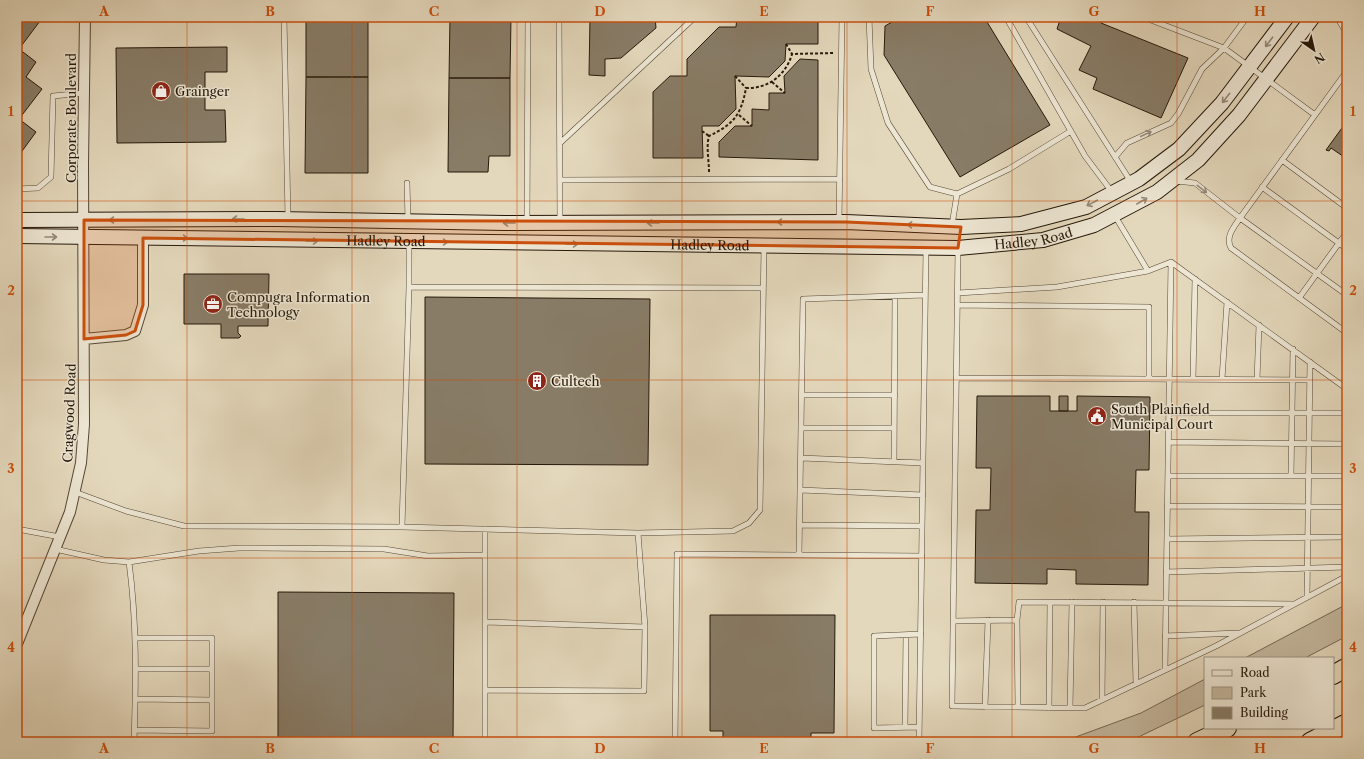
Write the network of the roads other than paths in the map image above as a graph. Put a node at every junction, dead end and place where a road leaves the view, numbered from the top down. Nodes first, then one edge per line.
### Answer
1 (85, 17) edge
2 (284, 17) edge
3 (528, 17) edge
4 (560, 17) edge
5 (695, 17) edge
6 (842, 17) edge
7 (869, 17) edge
8 (1006, 17) edge
9 (1026, 17) edge
10 (1143, 17) edge
11 (1247, 17) edge
12 (1287, 17) edge
13 (1313, 17) edge
14 (1336, 17) edge
15 (1347, 34) edge
16 (1224, 48) junction
17 (1250, 67) junction
18 (1347, 71) edge
19 (1266, 79) junction
20 (84, 93) junction
21 (1315, 115) junction
22 (1071, 131) junction
23 (560, 143) junction
24 (1115, 157) junction
25 (1282, 160) junction
26 (840, 179) junction
27 (560, 180) junction
28 (407, 183) dead end
29 (1132, 183) junction
30 (1166, 185) junction
31 (1262, 187) junction
32 (17, 189) edge
33 (1113, 193) junction
34 (957, 194) junction
35 (1347, 208) edge
36 (1114, 215) junction
37 (1240, 218) junction
38 (288, 219) junction
39 (17, 220) edge
40 (84, 220) junction
41 (408, 221) junction
42 (839, 222) junction
43 (527, 223) junction
44 (560, 223) junction
45 (956, 226) junction
46 (1347, 232) edge
47 (17, 236) edge
48 (84, 237) junction
49 (143, 238) junction
50 (409, 242) junction
51 (1339, 242) junction
52 (764, 246) junction
53 (926, 248) junction
54 (958, 248) junction
55 (1347, 248) edge
56 (1171, 262) junction
57 (1148, 271) junction
58 (1317, 273) junction
59 (1195, 279) junction
60 (409, 287) junction
61 (763, 288) junction
62 (958, 293) junction
63 (926, 295) junction
64 (1347, 295) edge
65 (895, 296) junction
66 (1299, 298) junction
67 (1227, 302) junction
68 (957, 305) junction
69 (1259, 325) junction
70 (1347, 333) edge
71 (84, 339) junction
72 (1293, 349) junction
73 (1310, 362) junction
74 (956, 378) junction
75 (1149, 378) junction
76 (1170, 378) junction
77 (1193, 379) junction
78 (1222, 379) junction
79 (1257, 380) junction
80 (1292, 380) junction
81 (1310, 380) junction
82 (1347, 389) edge
83 (802, 395) junction
84 (895, 395) junction
85 (1169, 413) junction
86 (1347, 413) edge
87 (1292, 414) junction
88 (1309, 414) junction
89 (801, 428) junction
90 (894, 428) junction
91 (1168, 442) junction
92 (1292, 443) junction
93 (1308, 444) junction
94 (1347, 444) edge
95 (801, 458) junction
96 (894, 462) junction
97 (923, 463) junction
98 (1168, 476) junction
99 (1291, 476) junction
100 (1308, 476) junction
101 (1347, 476) edge
102 (800, 490) junction
103 (75, 492) junction
104 (923, 495) junction
105 (1167, 506) junction
106 (1308, 507) junction
107 (1347, 507) edge
108 (800, 525) junction
109 (922, 526) junction
110 (402, 527) junction
111 (485, 529) junction
112 (17, 530) edge
113 (638, 533) junction
114 (60, 537) junction
115 (1347, 537) edge
116 (1308, 538) junction
117 (1167, 539) junction
118 (55, 549) junction
119 (485, 555) junction
120 (799, 555) junction
121 (922, 556) junction
122 (129, 562) junction
123 (1347, 567) edge
124 (1307, 568) junction
125 (1166, 572) junction
126 (1347, 576) edge
127 (1307, 597) junction
128 (1050, 602) junction
129 (1072, 602) junction
130 (1103, 602) junction
131 (1134, 602) junction
132 (1166, 602) junction
133 (1295, 604) junction
134 (988, 620) junction
135 (1017, 620) junction
136 (953, 621) junction
137 (485, 622) junction
138 (645, 627) junction
139 (1240, 633) junction
140 (906, 634) junction
141 (921, 634) junction
142 (1165, 636) junction
143 (135, 638) junction
144 (17, 644) edge
145 (1347, 667) edge
146 (135, 669) junction
147 (212, 669) junction
148 (1165, 670) junction
149 (1334, 674) edge
150 (1136, 684) junction
151 (486, 690) junction
152 (135, 699) junction
153 (212, 700) junction
154 (1102, 700) junction
155 (986, 706) junction
156 (1018, 707) junction
157 (1049, 708) junction
158 (1070, 708) junction
159 (1347, 723) edge
160 (920, 726) junction
161 (905, 727) junction
162 (1225, 729) edge
163 (135, 730) junction
164 (134, 742) edge
165 (485, 742) edge
166 (675, 742) edge
167 (919, 742) edge
168 (1197, 742) edge
169 (1310, 742) edge

1 - 20 street, Corporate Boulevard
2 - 38 lane
3 - 43 lane
4 - 23 lane
5 - 23 lane
6 - 26 lane
7 - 34 lane
8 - 22 lane
9 - 24 lane
10 - 16 lane
11 - 16 lane
12 -> 17 main road, Hadley Road
13 - 19 main road, Hadley Road
14 - 15 lane
16 - 17 lane
24 -> 16 lane
17 - 19 lane
17 -> 29 main road, Hadley Road
18 - 21 lane
19 - 21 lane
19 - 30 main road, Hadley Road
20 - 32 lane
20 - 40 street, Corporate Boulevard
21 - 25 lane
22 - 33 lane
22 - 34 lane
23 - 27 lane
24 - 29 lane
25 - 31 lane
25 - 35 lane
26 - 27 lane
26 - 42 lane
27 - 44 lane
28 - 41 lane
29 - 33 main road, Hadley Road
36 -> 30 main road, Hadley Road
30 -> 37 lane
31 - 37 lane
31 - 51 lane
33 -> 45 main road, Hadley Road
34 - 45 lane
36 - 54 main road, Hadley Road
36 - 57 lane
37 - 58 lane
37 - 66 lane
38 -> 40 main road, Hadley Road
38 - 41 main road, Hadley Road
39 - 40 main road, Hadley Road
40 - 48 street, Cragwood Road
43 -> 41 main road, Hadley Road
42 -> 44 main road, Hadley Road
45 -> 42 main road, Hadley Road
43 - 44 main road, Hadley Road
45 - 54 main road
46 - 51 lane
47 -> 48 main road, Hadley Road
48 - 49 main road, Hadley Road
48 - 71 street, Cragwood Road
49 -> 50 main road, Hadley Road
49 - 71 street
50 -> 52 main road, Hadley Road
50 - 60 lane
51 - 55 lane
51 - 58 lane
52 - 53 main road, Hadley Road
52 - 61 lane
53 - 54 main road, Hadley Road
53 - 63 lane
54 - 62 lane
56 - 57 lane
56 - 59 lane
56 - 76 lane
57 - 62 lane
58 - 64 lane
58 - 66 lane
59 - 67 lane
59 - 77 lane
60 - 61 lane
60 - 110 lane
61 - 113 lane
62 - 68 lane
63 - 65 lane
63 - 97 lane
65 - 83 lane
65 - 84 lane
66 - 70 lane
67 - 69 lane
67 - 78 lane
68 - 74 lane
68 - 75 lane
69 - 72 lane
69 - 79 lane
71 - 103 street, Cragwood Road
72 - 73 lane
72 - 80 lane
73 - 81 lane
73 - 82 lane
74 - 75 lane
74 - 136 lane
75 - 76 lane
76 - 77 lane
76 - 85 lane
77 - 78 lane
78 - 79 lane
79 - 80 lane
80 - 81 lane
80 - 87 lane
81 - 88 lane
83 - 84 lane
83 - 89 lane
84 - 90 lane
85 - 87 lane
85 - 91 lane
86 - 88 lane
87 - 88 lane
87 - 92 lane
88 - 93 lane
89 - 90 lane
89 - 95 lane
90 - 96 lane
91 - 92 lane
91 - 98 lane
92 - 93 lane
92 - 99 lane
93 - 94 lane
93 - 100 lane
95 - 96 lane
95 - 102 lane
96 - 97 lane
97 - 104 lane
98 - 99 lane
98 - 105 lane
99 - 100 lane
100 - 101 lane
100 - 106 lane
102 - 104 lane
102 - 108 lane
103 - 110 lane
103 - 114 street, Cragwood Road
104 - 109 lane
105 - 106 lane
105 - 117 lane
106 - 107 lane
106 - 116 lane
108 - 109 lane
108 - 120 lane
109 - 121 lane
110 - 111 lane
111 - 113 lane
111 - 119 lane
112 - 114 lane
113 - 138 lane
114 - 118 street, Cragwood Road
115 - 116 lane
116 - 117 lane
116 - 124 lane
117 - 125 lane
118 - 122 lane
118 - 144 street, Cragwood Road
119 - 122 lane
119 - 137 lane
120 - 121 lane
120 - 166 lane
121 - 141 lane
122 - 143 lane
123 - 124 lane
124 - 125 lane
124 - 127 lane
125 - 132 lane
126 - 127 lane
127 - 133 lane
128 - 129 lane
128 - 135 lane
128 - 157 lane
129 - 130 lane
129 - 158 lane
130 - 131 lane
130 - 154 lane
131 - 132 lane
131 - 150 lane
132 - 133 lane
132 - 142 lane
133 - 139 lane
134 - 135 lane
134 - 136 lane
134 - 155 lane
135 - 156 lane
136 - 155 lane
137 - 138 lane
137 - 151 lane
138 - 151 lane
139 - 142 lane
139 - 148 lane
140 - 141 lane
140 - 161 lane
140 - 161 lane
141 - 160 lane
142 - 148 lane
143 - 146 lane
143 - 147 lane
145 - 149 highway
146 - 147 lane
146 - 152 lane
147 - 153 lane
148 - 150 lane
150 - 154 lane
151 - 165 lane
152 - 153 lane
152 - 163 lane
153 - 163 lane
154 - 158 lane
155 - 156 lane
156 - 157 lane
157 - 158 lane
159 - 169 highway
160 - 161 lane
160 - 167 lane
162 - 168 highway
163 - 164 lane

